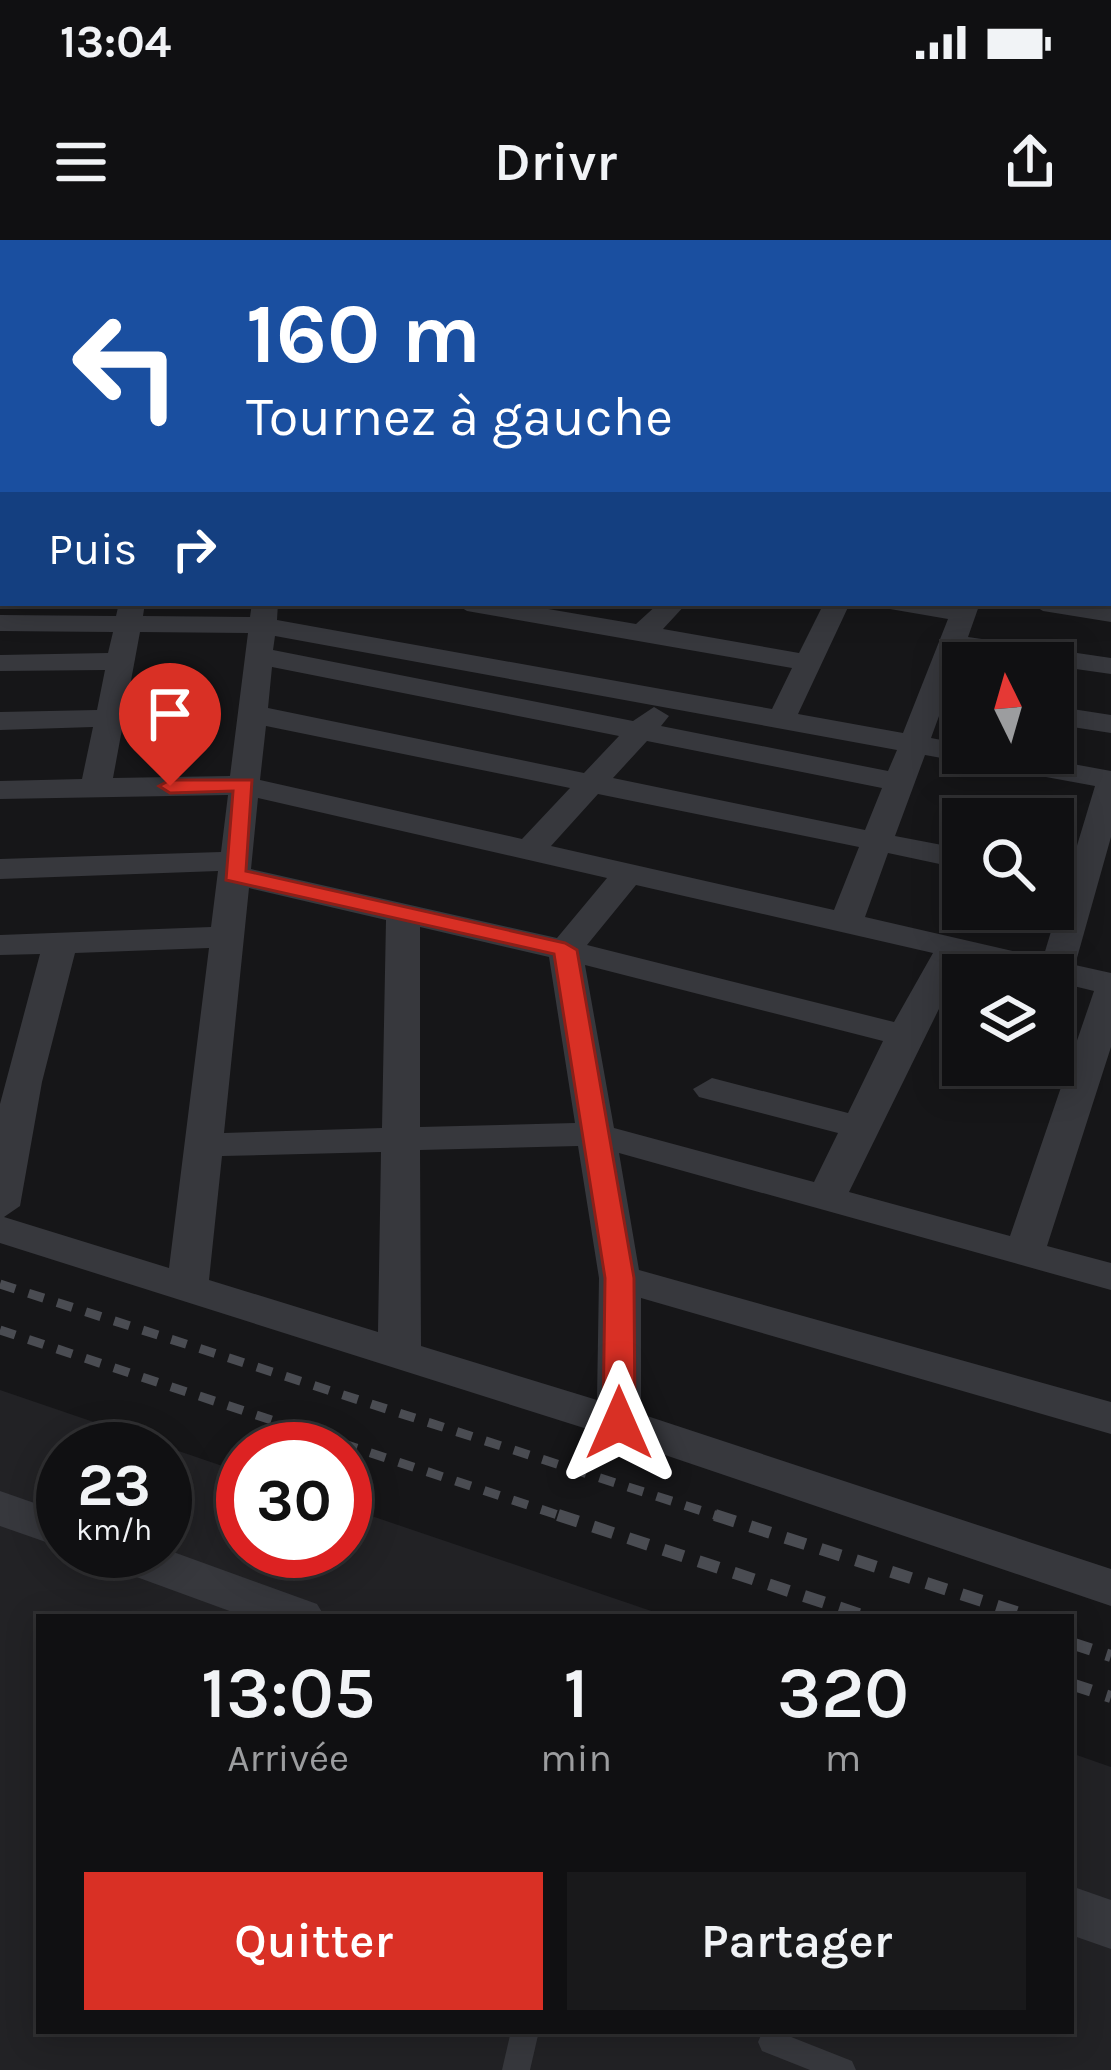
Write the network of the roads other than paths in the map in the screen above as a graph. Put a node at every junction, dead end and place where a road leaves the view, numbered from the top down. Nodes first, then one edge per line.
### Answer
1 (671, 606) edge
2 (836, 606) edge
3 (1062, 606) edge
4 (533, 608) edge
5 (965, 608) edge
6 (130, 614) edge
7 (1111, 614) edge
8 (9, 623) edge
9 (262, 628) edge
10 (641, 634) junction
11 (953, 642) edge
12 (122, 661) junction
13 (1074, 661) edge
14 (0, 663) edge
15 (468, 663) junction
16 (810, 663) junction
17 (1111, 666) edge
18 (942, 670) edge
19 (932, 697) junction
20 (942, 698) edge
21 (670, 700) junction
22 (252, 713) junction
23 (112, 718) junction
24 (1074, 718) edge
25 (781, 720) junction
26 (0, 721) edge
27 (1111, 724) edge
28 (640, 731) junction
29 (914, 744) junction
30 (899, 782) junction
31 (1111, 782) edge
32 (591, 783) junction
33 (244, 785) junction
34 (96, 788) junction
35 (0, 790) edge
36 (877, 842) junction
37 (529, 850) junction
38 (942, 855) edge
39 (235, 868) junction
40 (0, 869) edge
41 (629, 873) junction
42 (1082, 884) edge
43 (403, 914) junction
44 (846, 923) junction
45 (227, 937) junction
46 (60, 943) junction
47 (0, 945) edge
48 (953, 948) junction
49 (565, 950) junction
50 (980, 954) edge
51 (1061, 954) edge
52 (1074, 977) edge
53 (1111, 988) edge
54 (904, 1035) junction
55 (15, 1066) edge
56 (712, 1089) dead end
57 (858, 1127) junction
58 (593, 1134) junction
59 (401, 1140) junction
60 (203, 1145) junction
61 (826, 1199) junction
62 (0, 1206) edge
63 (0, 1229) edge
64 (1025, 1252) junction
65 (1111, 1276) edge
66 (620, 1278) junction
67 (187, 1291) junction
68 (399, 1356) junction
69 (1111, 1418) edge
70 (619, 1423) junction
71 (0, 1508) edge
72 (36, 1521) edge
73 (192, 1578) edge
74 (1111, 1588) edge
75 (292, 1614) edge
76 (1074, 1911) edge
77 (1111, 1925) edge
78 (524, 2034) edge
79 (772, 2042) dead end
80 (517, 2070) edge
81 (842, 2070) edge

1 - 10 street
2 - 16 street
3 - 7 street
4 - 10 street
4 - 15 street
5 - 11 street
6 - 8 street
6 - 9 street
6 - 12 street
9 - 15 street
9 - 22 street
9 - 28 street
10 - 16 street
12 - 14 street
12 - 23 street
13 - 17 street
15 - 21 street
16 - 25 street
18 - 19 street
19 - 20 street
19 - 29 street
21 - 25 street
21 - 28 street
22 - 32 street
22 - 33 street
23 - 26 street
23 - 34 street
24 - 27 street
25 - 29 street
28 - 30 street
28 - 32 street
29 - 30 street
29 - 31 street
30 - 36 street
31 - 42 street
32 - 36 street
32 - 37 street
33 - 34 street
33 - 37 street
33 - 39 street
34 - 35 street
36 - 38 street
36 - 44 street
37 - 41 street
39 - 40 street
39 - 43 street
39 - 45 street
41 - 44 street
41 - 49 street
42 - 51 street
43 - 49 street
43 - 59 street
44 - 48 street
45 - 46 street
45 - 60 street
46 - 47 street
46 - 55 street
48 - 50 street
48 - 54 street
49 - 54 street
49 - 58 street
52 - 53 street
53 - 64 street
54 - 57 street
55 - 62 street
56 - 57 street
57 - 61 street
58 - 59 street
58 - 61 street
58 - 66 street
59 - 60 street
59 - 68 street
60 - 67 street
61 - 64 street
63 - 67 street
64 - 65 street
66 - 69 street
66 - 70 street
67 - 68 street
68 - 70 street
70 - 74 street
71 - 72 street
73 - 75 street
76 - 77 street
78 - 80 lane
79 - 81 lane

